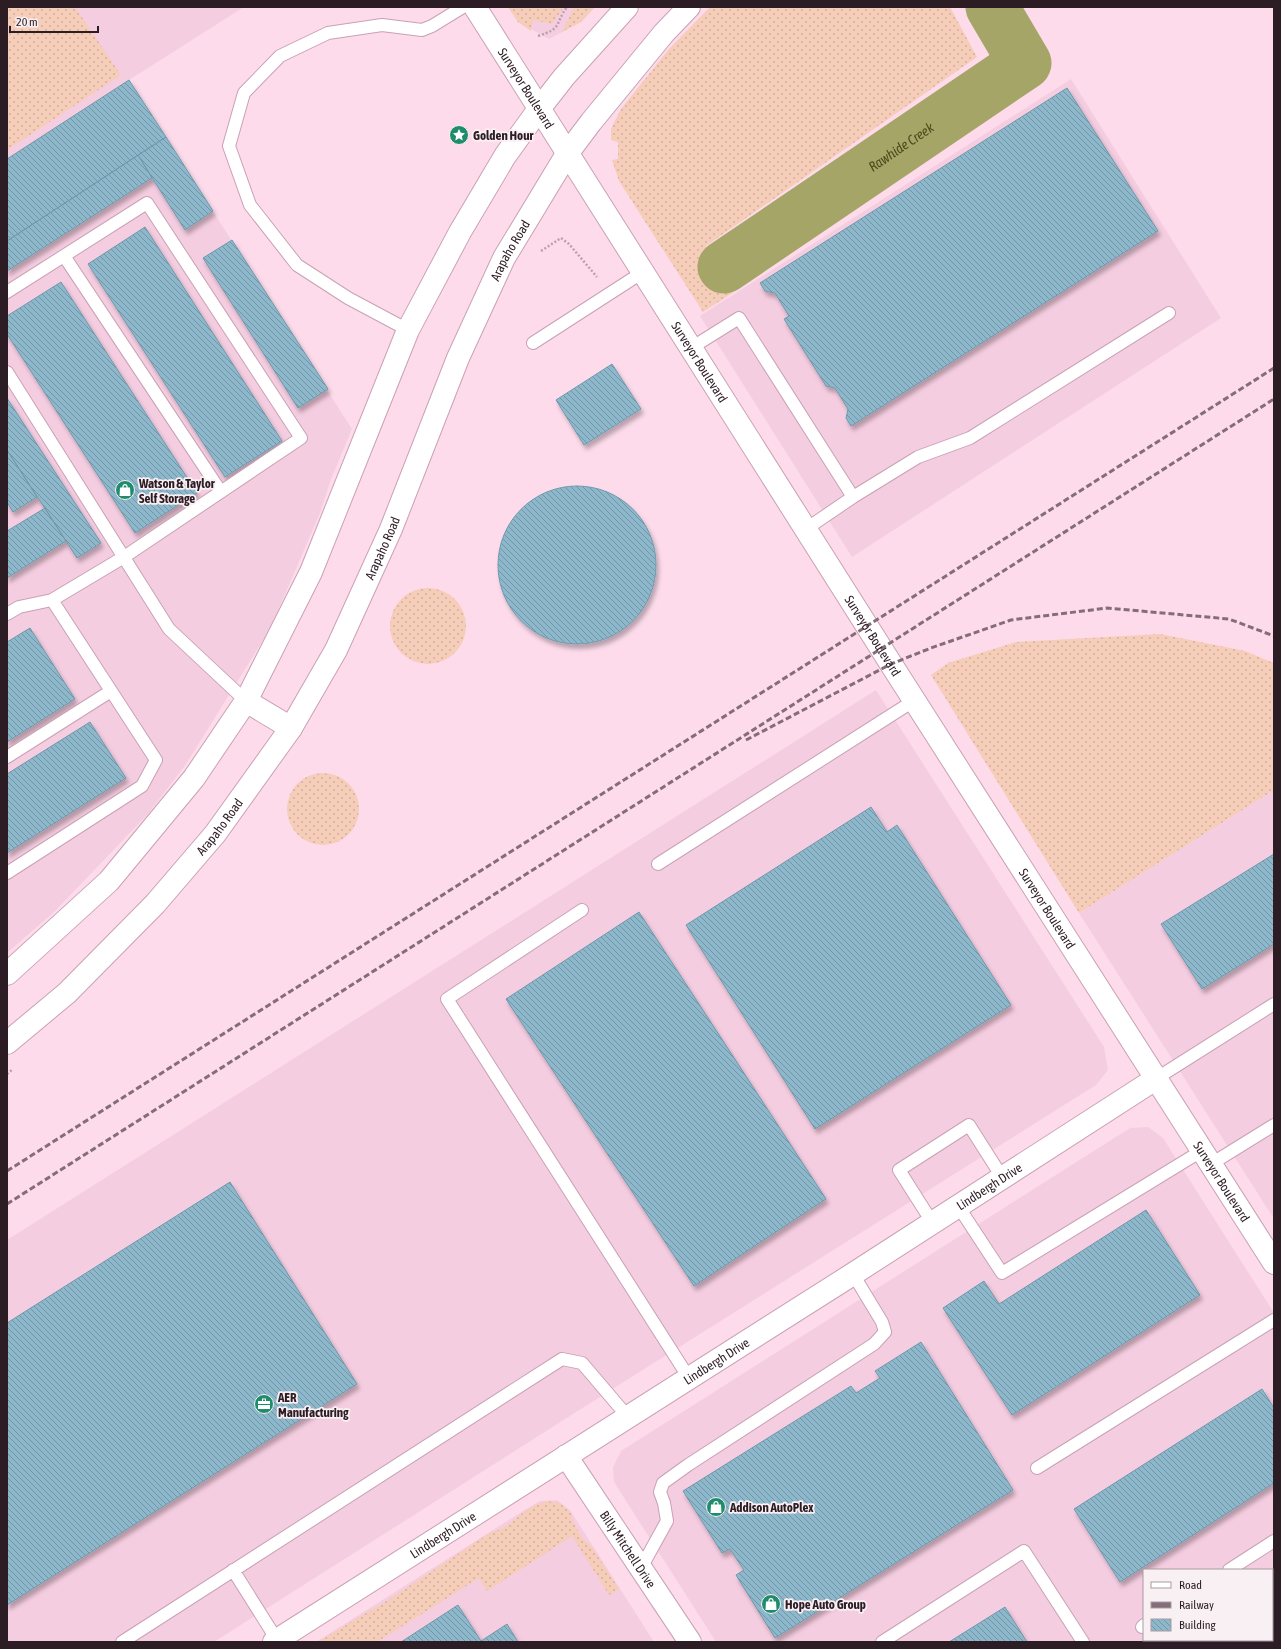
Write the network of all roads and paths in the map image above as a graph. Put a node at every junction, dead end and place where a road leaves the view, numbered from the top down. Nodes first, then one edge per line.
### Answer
1 (463, 7) edge
2 (475, 7) edge
3 (567, 7) edge
4 (627, 7) edge
5 (689, 7) edge
6 (538, 36) dead end
7 (539, 109) junction
8 (567, 154) junction
9 (64, 256) junction
10 (643, 272) junction
11 (7, 292) edge
12 (1169, 313) dead end
13 (408, 330) junction
14 (533, 343) dead end
15 (691, 348) junction
16 (7, 372) edge
17 (221, 492) junction
18 (853, 497) junction
19 (806, 529) junction
20 (124, 557) junction
21 (52, 600) junction
22 (7, 614) edge
23 (111, 691) junction
24 (915, 700) junction
25 (246, 702) junction
26 (291, 728) junction
27 (7, 757) edge
28 (658, 864) dead end
29 (7, 874) edge
30 (582, 910) dead end
31 (7, 974) edge
32 (1274, 1004) edge
33 (7, 1043) edge
34 (1157, 1078) junction
35 (1274, 1126) edge
36 (1207, 1157) junction
37 (1002, 1177) junction
38 (958, 1206) junction
39 (932, 1222) junction
40 (1274, 1263) edge
41 (853, 1274) junction
42 (1274, 1320) edge
43 (690, 1378) junction
44 (628, 1418) junction
45 (566, 1456) junction
46 (1037, 1468) dead end
47 (1274, 1541) edge
48 (641, 1568) junction
49 (1231, 1569) edge
50 (233, 1570) junction
51 (276, 1641) edge
52 (122, 1642) edge
53 (690, 1642) edge
54 (882, 1642) edge
55 (1083, 1642) edge

1 - 13 lane
2 - 7 street, Surveyor Boulevard
3 - 6 path
4 - 7 street
5 - 8 street, Arapaho Road
7 - 8 street, Surveyor Boulevard
7 - 13 street
8 - 10 street, Surveyor Boulevard
8 - 26 street, Arapaho Road
9 - 11 lane
9 - 17 lane
9 - 17 lane
10 - 14 lane
10 - 15 street, Surveyor Boulevard
12 - 18 lane
13 - 25 street
15 - 18 lane
15 - 19 street, Surveyor Boulevard
16 - 20 lane
17 - 20 lane
18 - 19 lane
19 - 24 street, Surveyor Boulevard
20 - 21 lane
20 - 25 lane
21 - 22 lane
21 - 23 lane
23 - 27 lane
23 - 29 lane
24 - 28 lane
24 - 34 street, Surveyor Boulevard
25 - 26 street
25 - 31 street
26 - 33 street, Arapaho Road
30 - 43 lane
32 - 34 lane
34 - 36 street, Surveyor Boulevard
34 - 37 street, Lindbergh Drive
35 - 36 lane
36 - 38 lane
36 - 40 street, Surveyor Boulevard
37 - 38 street, Lindbergh Drive
37 - 39 lane
38 - 39 street, Lindbergh Drive
39 - 41 street, Lindbergh Drive
41 - 43 street, Lindbergh Drive
41 - 48 lane
42 - 46 lane
43 - 44 street, Lindbergh Drive
44 - 45 street, Lindbergh Drive
44 - 50 lane
45 - 48 street, Billy Mitchell Drive
45 - 51 street, Lindbergh Drive
47 - 49 lane
48 - 53 street, Billy Mitchell Drive
50 - 51 lane
50 - 52 lane
54 - 55 lane

